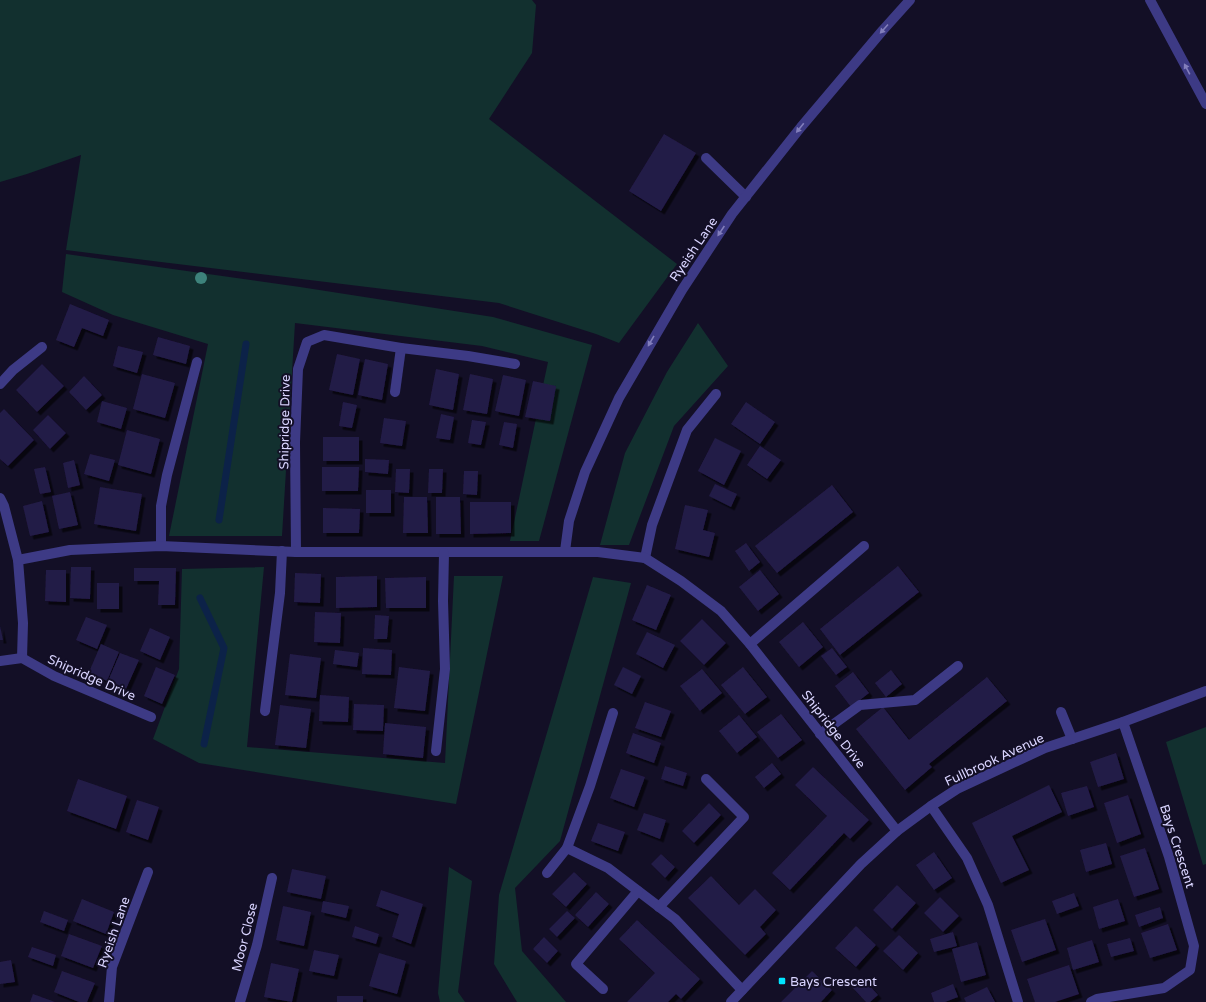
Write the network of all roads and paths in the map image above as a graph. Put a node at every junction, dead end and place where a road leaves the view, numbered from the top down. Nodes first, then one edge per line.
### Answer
1 (910, 0) edge
2 (1150, 0) edge
3 (1206, 104) edge
4 (706, 158) dead end
5 (746, 197) junction
6 (42, 347) dead end
7 (401, 348) junction
8 (197, 362) dead end
9 (515, 364) dead end
10 (0, 384) edge
11 (395, 392) dead end
12 (716, 394) dead end
13 (0, 498) edge
14 (161, 546) junction
15 (864, 546) dead end
16 (282, 551) junction
17 (296, 552) junction
18 (565, 552) junction
19 (444, 553) junction
20 (645, 558) junction
21 (18, 560) junction
22 (750, 644) junction
23 (22, 658) junction
24 (0, 661) edge
25 (958, 666) dead end
26 (1206, 691) edge
27 (265, 711) dead end
28 (1061, 712) dead end
29 (613, 713) dead end
30 (151, 717) dead end
31 (1123, 722) junction
32 (820, 734) junction
33 (1072, 739) junction
34 (436, 752) dead end
35 (706, 779) dead end
36 (931, 806) junction
37 (897, 831) junction
38 (567, 848) junction
39 (148, 872) dead end
40 (547, 873) dead end
41 (272, 878) dead end
42 (638, 891) junction
43 (659, 907) junction
44 (603, 989) dead end
45 (742, 990) junction
46 (109, 1002) edge
47 (240, 1002) edge
48 (731, 1002) edge
49 (1018, 1002) edge
50 (1091, 1002) edge

1 -> 5 street, Ryeish Lane
3 -> 2 street
4 - 5 street
5 -> 18 street, Ryeish Lane
6 - 10 street
7 - 9 street, Shipridge Drive
7 - 11 street
7 - 17 street, Shipridge Drive
8 - 14 street
12 - 20 street
13 - 21 street
14 - 16 street, Shipridge Drive
14 - 21 street, Shipridge Drive
15 - 22 street
16 - 17 street, Shipridge Drive
16 - 27 street
17 - 19 street, Shipridge Drive
18 - 19 street, Shipridge Drive
18 - 20 street, Shipridge Drive
19 - 34 street
20 - 22 street, Shipridge Drive
21 - 23 street
22 - 32 street, Shipridge Drive
23 - 24 street
23 - 30 street, Shipridge Drive
25 - 32 street
26 - 31 street, Fullbrook Avenue
28 - 33 street
29 - 38 street
31 - 33 street, Fullbrook Avenue
31 - 50 street, Bays Crescent
32 - 37 street, Shipridge Drive
33 - 36 street, Fullbrook Avenue
35 - 43 street
36 - 37 street, Fullbrook Avenue
36 - 49 street
37 - 45 street, Fullbrook Avenue
38 - 40 street
38 - 42 street
39 - 46 street, Ryeish Lane
41 - 47 street, Moor Close
42 - 43 street
42 - 44 street
43 - 45 street
45 - 48 street, Fullbrook Avenue

